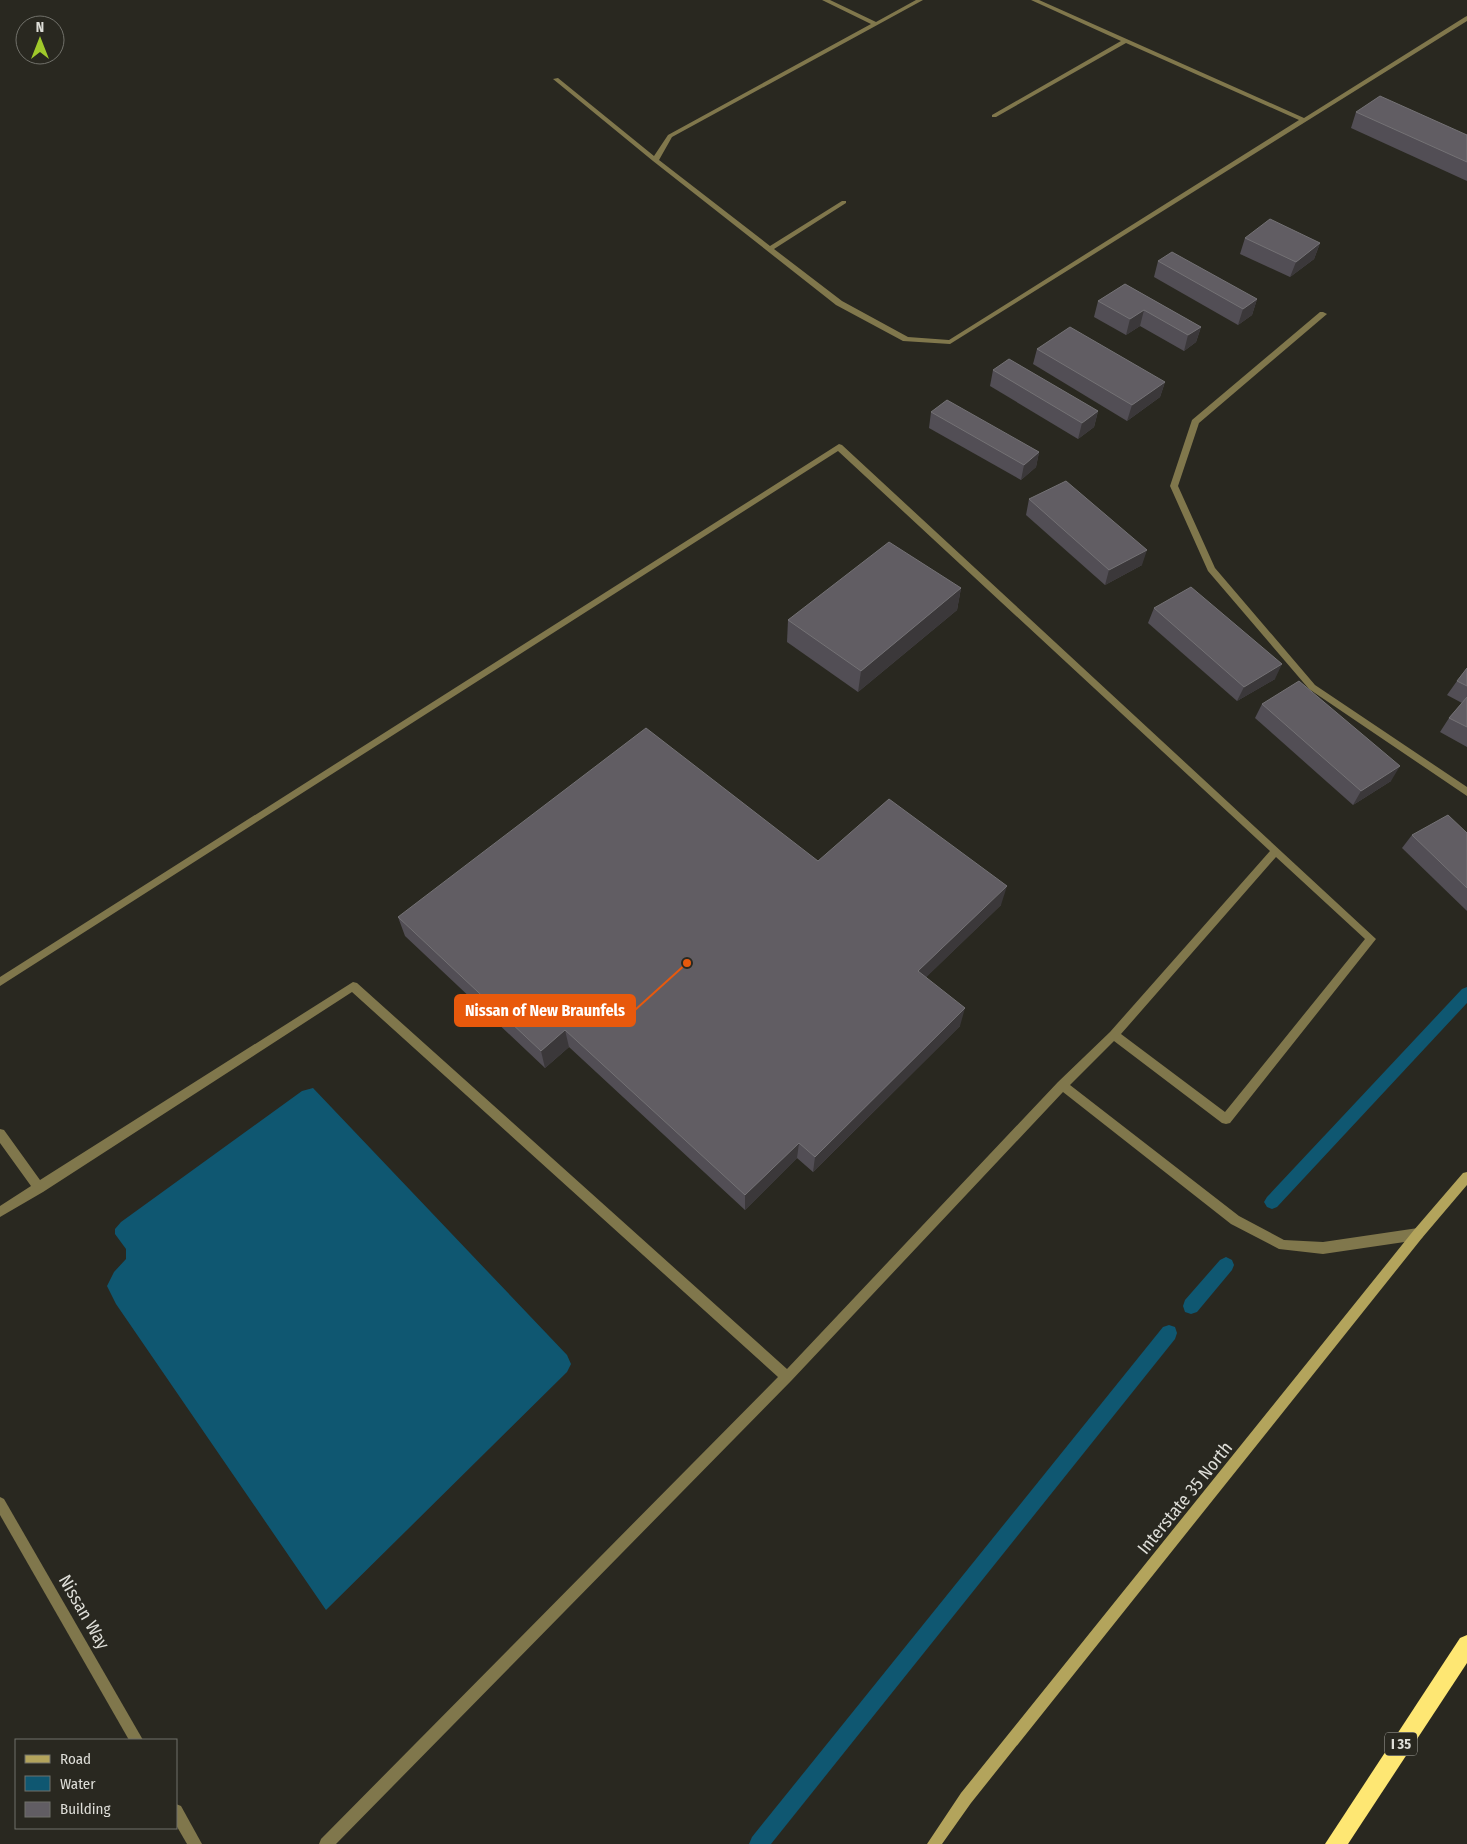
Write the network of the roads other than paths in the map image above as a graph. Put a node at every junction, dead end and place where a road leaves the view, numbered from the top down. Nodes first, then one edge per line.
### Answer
1 (825, 0) edge
2 (920, 0) edge
3 (1034, 0) edge
4 (1467, 18) edge
5 (876, 24) junction
6 (1126, 41) junction
7 (556, 79) dead end
8 (994, 116) dead end
9 (1304, 120) junction
10 (655, 160) junction
11 (844, 202) dead end
12 (769, 249) junction
13 (1323, 314) dead end
14 (1467, 792) edge
15 (1276, 851) junction
16 (0, 982) edge
17 (1114, 1035) junction
18 (1062, 1085) junction
19 (0, 1134) edge
20 (1467, 1177) edge
21 (39, 1188) junction
22 (0, 1212) edge
23 (1418, 1234) junction
24 (787, 1377) junction
25 (0, 1503) edge
26 (1467, 1645) edge
27 (135, 1739) edge
28 (178, 1814) edge
29 (195, 1844) edge
30 (326, 1844) edge
31 (934, 1844) edge
32 (1336, 1844) edge

1 - 5 street
2 - 5 street
3 - 6 street
4 - 9 street
5 - 10 street
6 - 8 street
6 - 9 street
7 - 10 street
9 - 12 street
10 - 12 street
11 - 12 street
13 - 14 street
15 - 16 street
15 - 17 street
15 - 17 street
17 - 18 street
18 - 23 street
18 - 24 street
19 - 21 street
20 - 23 main road, Interstate 35 North
21 - 22 street
21 - 24 street
23 - 31 main road, Interstate 35 North
24 - 30 street
25 - 27 street, Nissan Way
26 - 32 highway, I 35
28 - 29 street

